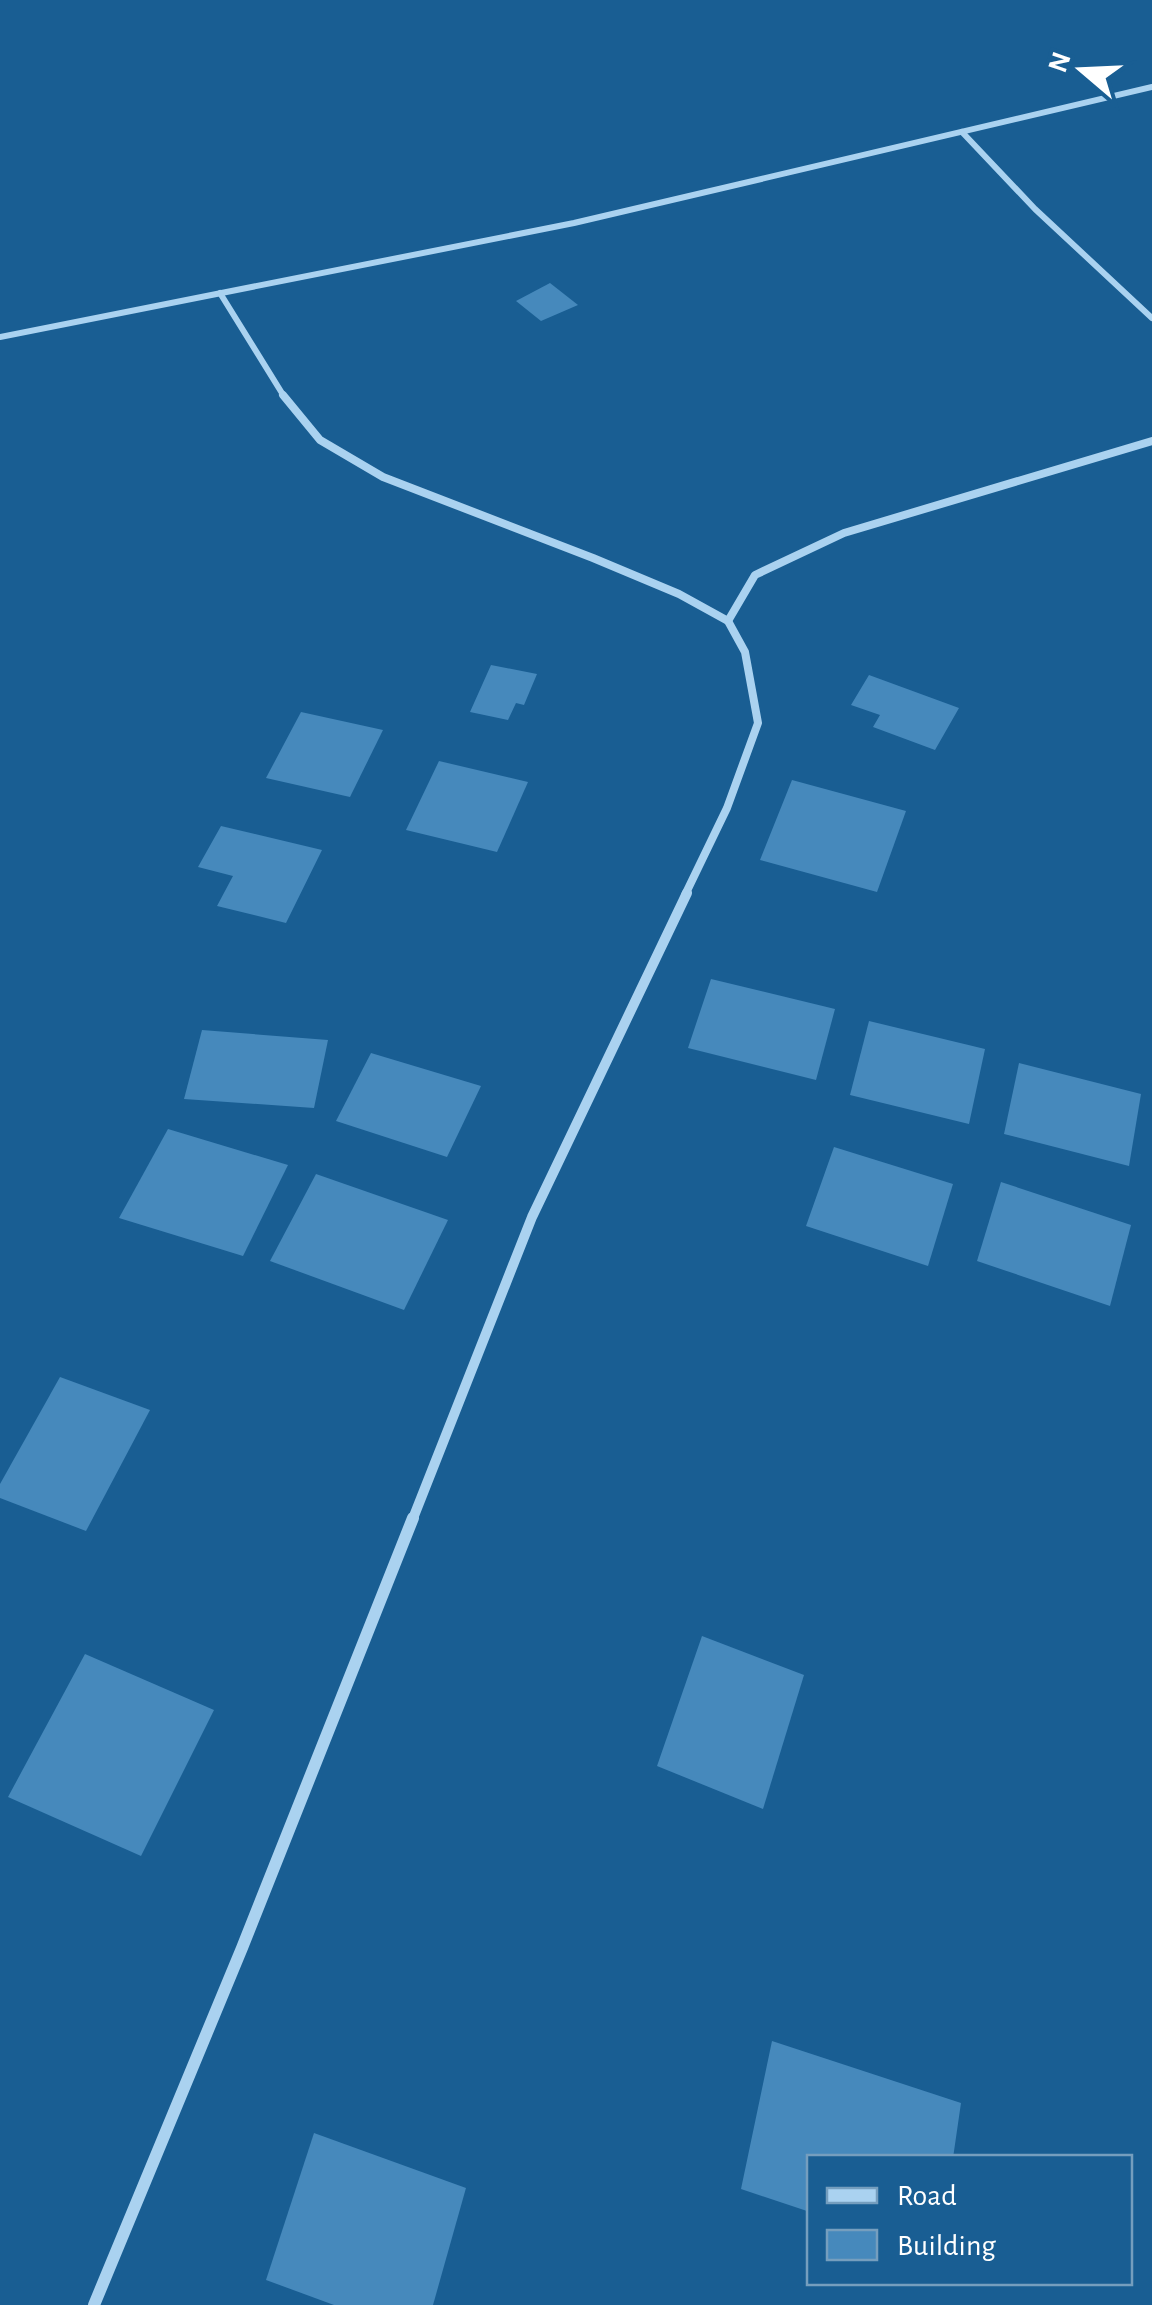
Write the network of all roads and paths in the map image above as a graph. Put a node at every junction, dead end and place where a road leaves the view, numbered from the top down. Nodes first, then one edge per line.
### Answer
1 (1152, 87) edge
2 (962, 132) junction
3 (220, 293) junction
4 (1152, 318) edge
5 (0, 337) edge
6 (1152, 440) edge
7 (728, 620) junction
8 (94, 2305) edge

1 - 2 street
2 - 3 street
2 - 4 street
3 - 5 street
3 - 7 street
6 - 7 street
7 - 8 street

